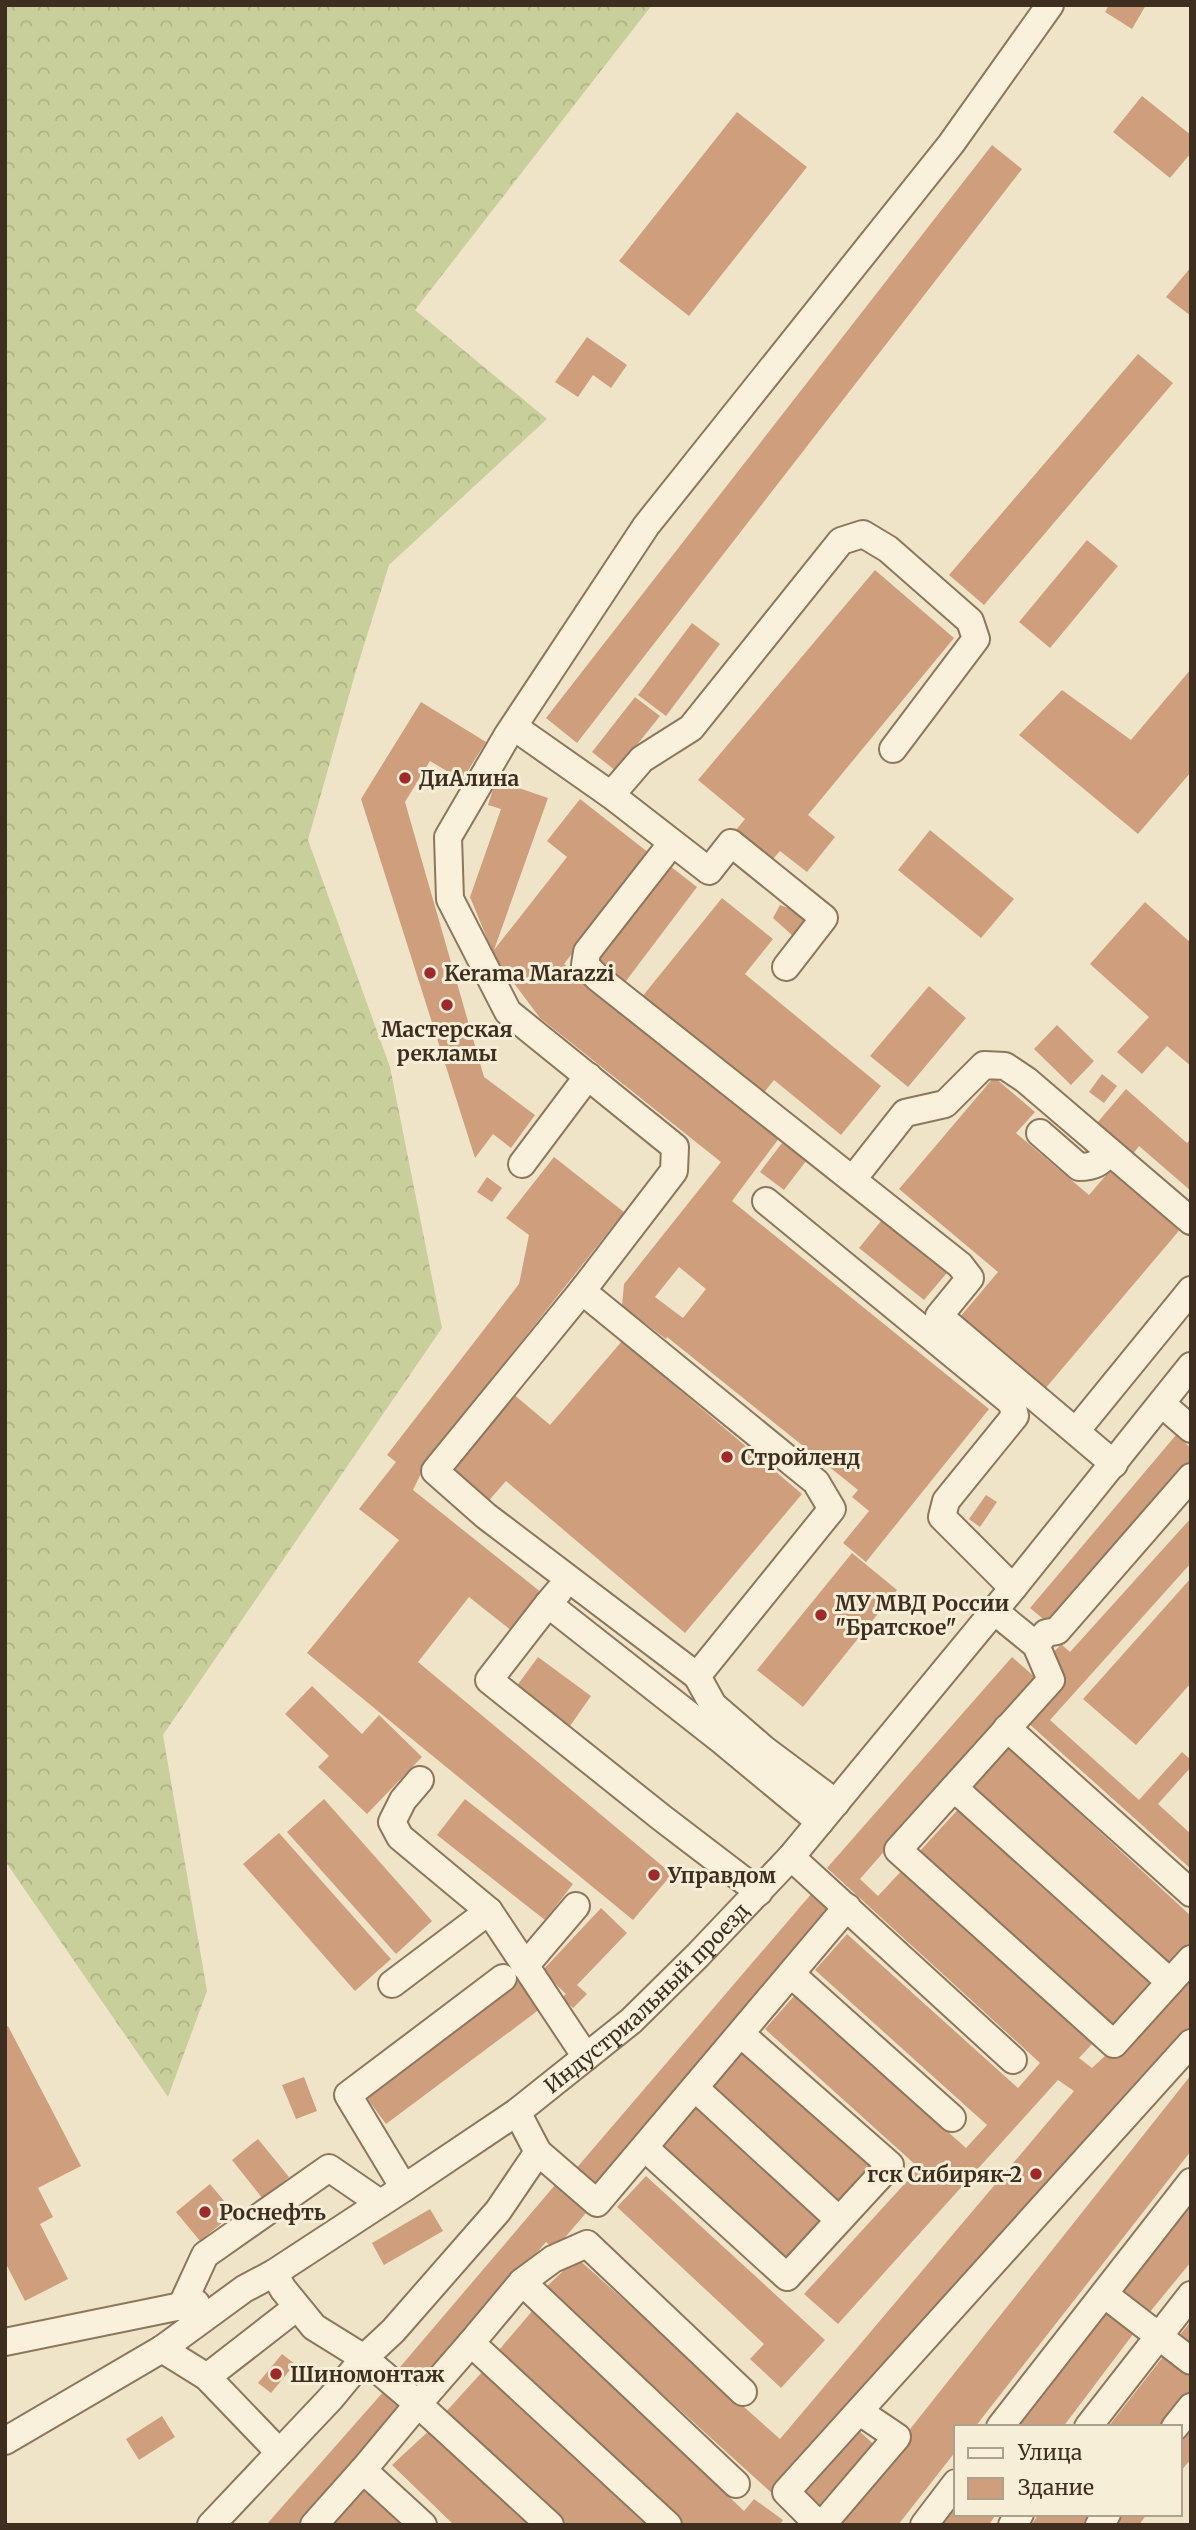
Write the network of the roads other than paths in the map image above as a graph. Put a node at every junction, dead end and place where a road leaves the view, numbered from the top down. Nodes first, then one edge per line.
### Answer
1 (1050, 5) edge
2 (513, 727) junction
3 (892, 748) dead end
4 (611, 795) junction
5 (672, 843) junction
6 (786, 967) dead end
7 (587, 1076) junction
8 (1040, 1133) dead end
9 (1110, 1152) junction
10 (523, 1164) dead end
11 (853, 1179) junction
12 (766, 1201) dead end
13 (1191, 1221) edge
14 (1191, 1290) edge
15 (582, 1291) junction
16 (1191, 1366) edge
17 (1162, 1404) junction
18 (1191, 1429) edge
19 (1076, 1431) junction
20 (1114, 1464) junction
21 (1191, 1477) edge
22 (568, 1579) junction
23 (1013, 1588) junction
24 (548, 1604) junction
25 (993, 1610) junction
26 (1036, 1645) junction
27 (697, 1676) junction
28 (713, 1705) junction
29 (1007, 1728) junction
30 (721, 1740) junction
31 (420, 1780) dead end
32 (954, 1788) junction
33 (828, 1812) junction
34 (791, 1857) junction
35 (759, 1892) junction
36 (1191, 1893) edge
37 (576, 1906) dead end
38 (847, 1907) junction
39 (489, 1911) junction
40 (1191, 1959) edge
41 (514, 1972) junction
42 (791, 1974) junction
43 (1170, 1982) junction
44 (392, 1984) dead end
45 (741, 2034) junction
46 (1191, 2043) edge
47 (586, 2057) junction
48 (1013, 2060) dead end
49 (695, 2088) junction
50 (517, 2112) junction
51 (952, 2118) dead end
52 (645, 2148) junction
53 (538, 2151) junction
54 (1191, 2182) edge
55 (404, 2188) junction
56 (380, 2203) junction
57 (839, 2220) junction
58 (274, 2273) junction
59 (522, 2282) junction
60 (244, 2289) junction
61 (1104, 2294) junction
62 (1191, 2295) edge
63 (181, 2307) junction
64 (298, 2307) junction
65 (9, 2333) edge
66 (1158, 2336) junction
67 (471, 2343) junction
68 (162, 2348) junction
69 (364, 2358) junction
70 (1191, 2361) edge
71 (206, 2377) junction
72 (743, 2392) dead end
73 (418, 2404) junction
74 (1191, 2407) edge
75 (860, 2412) junction
76 (1002, 2425) edge
77 (1090, 2425) edge
78 (1177, 2425) edge
79 (5, 2441) edge
80 (279, 2452) junction
81 (363, 2470) junction
82 (736, 2484) dead end
83 (954, 2486) edge
84 (211, 2525) edge
85 (314, 2525) edge
86 (423, 2525) edge
87 (550, 2525) edge
88 (668, 2525) edge
89 (821, 2525) edge
90 (924, 2525) edge

1 - 2 street
2 - 4 street
2 - 7 street
3 - 4 street
4 - 5 street
5 - 6 street
5 - 11 street
7 - 10 street
7 - 15 street
8 - 9 street
9 - 11 street
9 - 13 street
11 - 19 street
12 - 23 street
14 - 19 street
15 - 22 street
15 - 27 street
16 - 17 street, Индустриальный проезд
17 - 18 street
17 - 20 street, Индустриальный проезд
19 - 20 street
20 - 23 street, Индустриальный проезд
21 - 26 street
22 - 24 street
22 - 27 street
23 - 25 street, Индустриальный проезд
24 - 30 street
24 - 35 street
25 - 26 street
25 - 33 street, Индустриальный проезд
26 - 29 street
27 - 28 street
28 - 30 street
28 - 33 street
29 - 32 street
29 - 36 street
30 - 33 street
31 - 39 street
32 - 43 street
32 - 43 street
33 - 34 street, Индустриальный проезд
34 - 35 street, Индустриальный проезд
34 - 38 street
35 - 47 street, Индустриальный проезд
37 - 41 street
38 - 42 street
38 - 48 street
39 - 41 street
39 - 44 street
40 - 43 street
41 - 47 street
41 - 55 street
42 - 45 street
42 - 51 street
45 - 49 street
45 - 57 street
46 - 75 street
47 - 50 street, Индустриальный проезд
49 - 52 street
49 - 57 street
50 - 53 street
50 - 55 street, Индустриальный проезд
52 - 53 street
52 - 57 street
53 - 69 street
54 - 61 street
55 - 56 street, Индустриальный проезд
56 - 58 street, Индустриальный проезд
56 - 63 street
58 - 60 street, Индустриальный проезд
58 - 64 street
59 - 67 street
59 - 72 street
59 - 82 street
60 - 63 street
60 - 68 street
61 - 66 street
61 - 76 street
62 - 66 street
63 - 65 street
64 - 69 street
64 - 71 street
66 - 70 street
66 - 77 street
67 - 73 street
67 - 88 street
68 - 71 street
68 - 79 street
69 - 73 street
69 - 80 street
71 - 80 street
73 - 81 street
73 - 87 street
74 - 78 street
75 - 89 street
75 - 89 street
80 - 84 street
81 - 85 street
81 - 86 street
83 - 90 street

